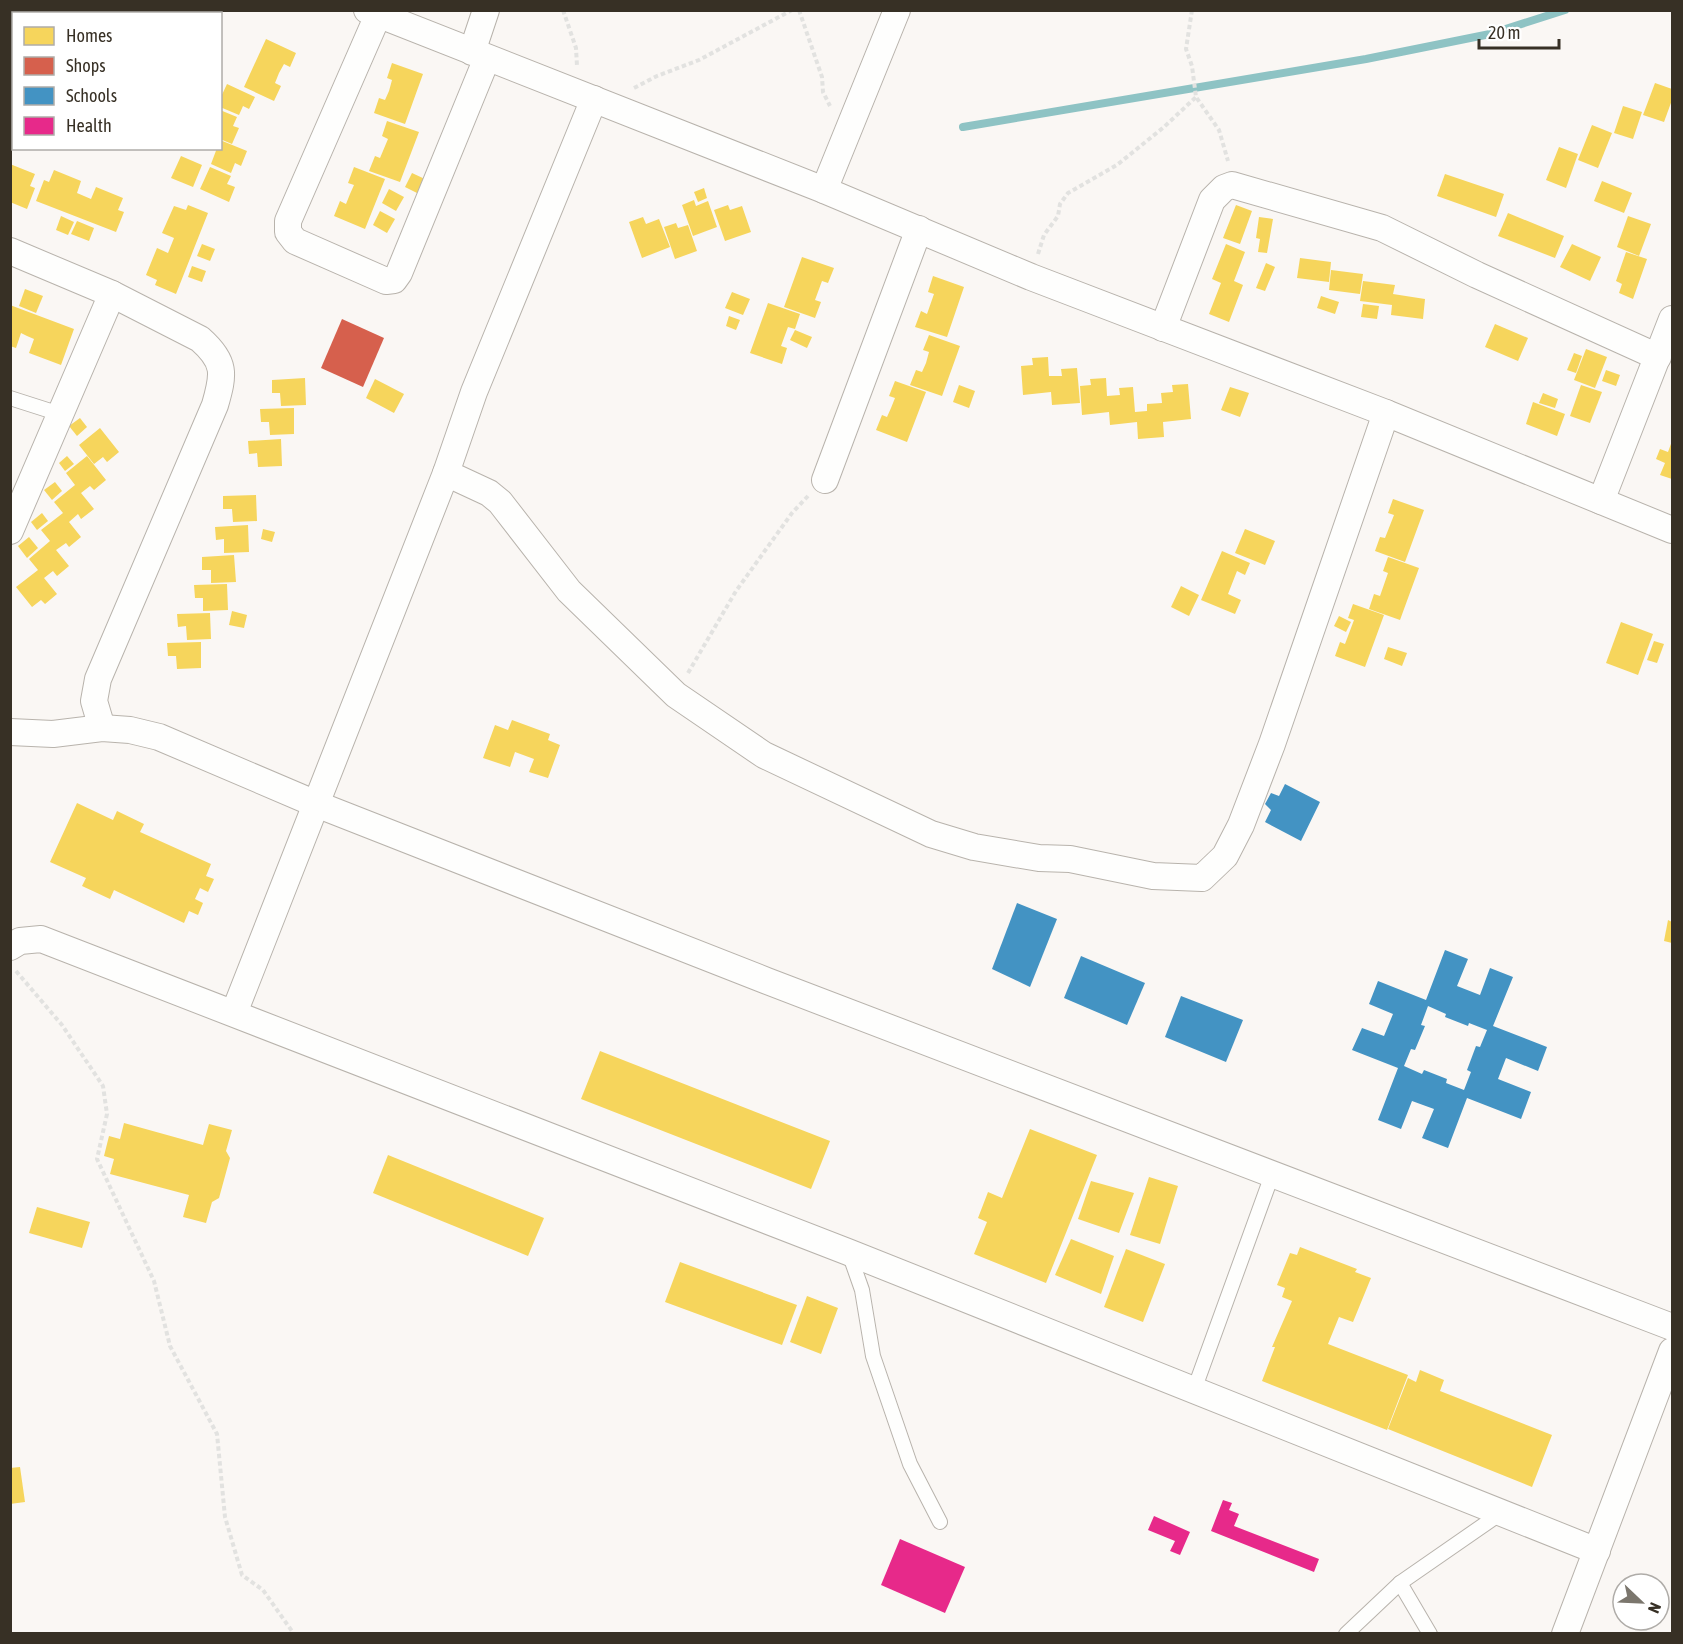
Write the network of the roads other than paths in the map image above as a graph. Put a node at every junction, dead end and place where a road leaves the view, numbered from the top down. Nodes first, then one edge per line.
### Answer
1 (486, 10) edge
2 (897, 10) edge
3 (372, 13) edge
4 (480, 55) junction
5 (594, 99) junction
6 (824, 190) junction
7 (919, 229) junction
8 (10, 251) edge
9 (111, 294) junction
10 (1672, 320) edge
11 (1163, 328) junction
12 (1658, 357) junction
13 (10, 398) edge
14 (1386, 413) junction
15 (60, 414) junction
16 (446, 473) junction
17 (825, 480) road end
18 (1601, 501) junction
19 (1672, 530) edge
20 (10, 531) edge
21 (102, 728) junction
22 (10, 732) edge
23 (316, 804) junction
24 (10, 932) edge
25 (41, 939) junction
26 (10, 947) edge
27 (234, 1013) junction
28 (1272, 1174) junction
29 (848, 1252) junction
30 (1672, 1327) edge
31 (1672, 1351) edge
32 (1194, 1390) junction
33 (1501, 1513) junction
34 (940, 1522) dead end
35 (1597, 1551) junction
36 (1400, 1583) junction
37 (1346, 1634) edge
38 (1430, 1634) edge
39 (1565, 1634) edge

1 - 4 street
2 - 6 street
3 - 4 street
3 - 4 street
4 - 5 street
5 - 6 street
5 - 16 street
6 - 7 street
7 - 11 street
7 - 17 street
8 - 9 street
9 - 15 street
9 - 21 street
10 - 12 street
11 - 12 street
11 - 14 street
12 - 18 street
13 - 15 lane
14 - 16 street
14 - 18 street
15 - 20 street
16 - 23 street
18 - 19 street
21 - 22 street
21 - 23 street
23 - 27 street
23 - 28 street
24 - 25 lane
25 - 26 street
25 - 27 street
27 - 29 street
28 - 30 street
28 - 32 lane
29 - 32 street
29 - 34 lane
31 - 35 street
32 - 33 street
33 - 35 street
33 - 36 lane
35 - 39 street
36 - 37 lane
36 - 38 lane

